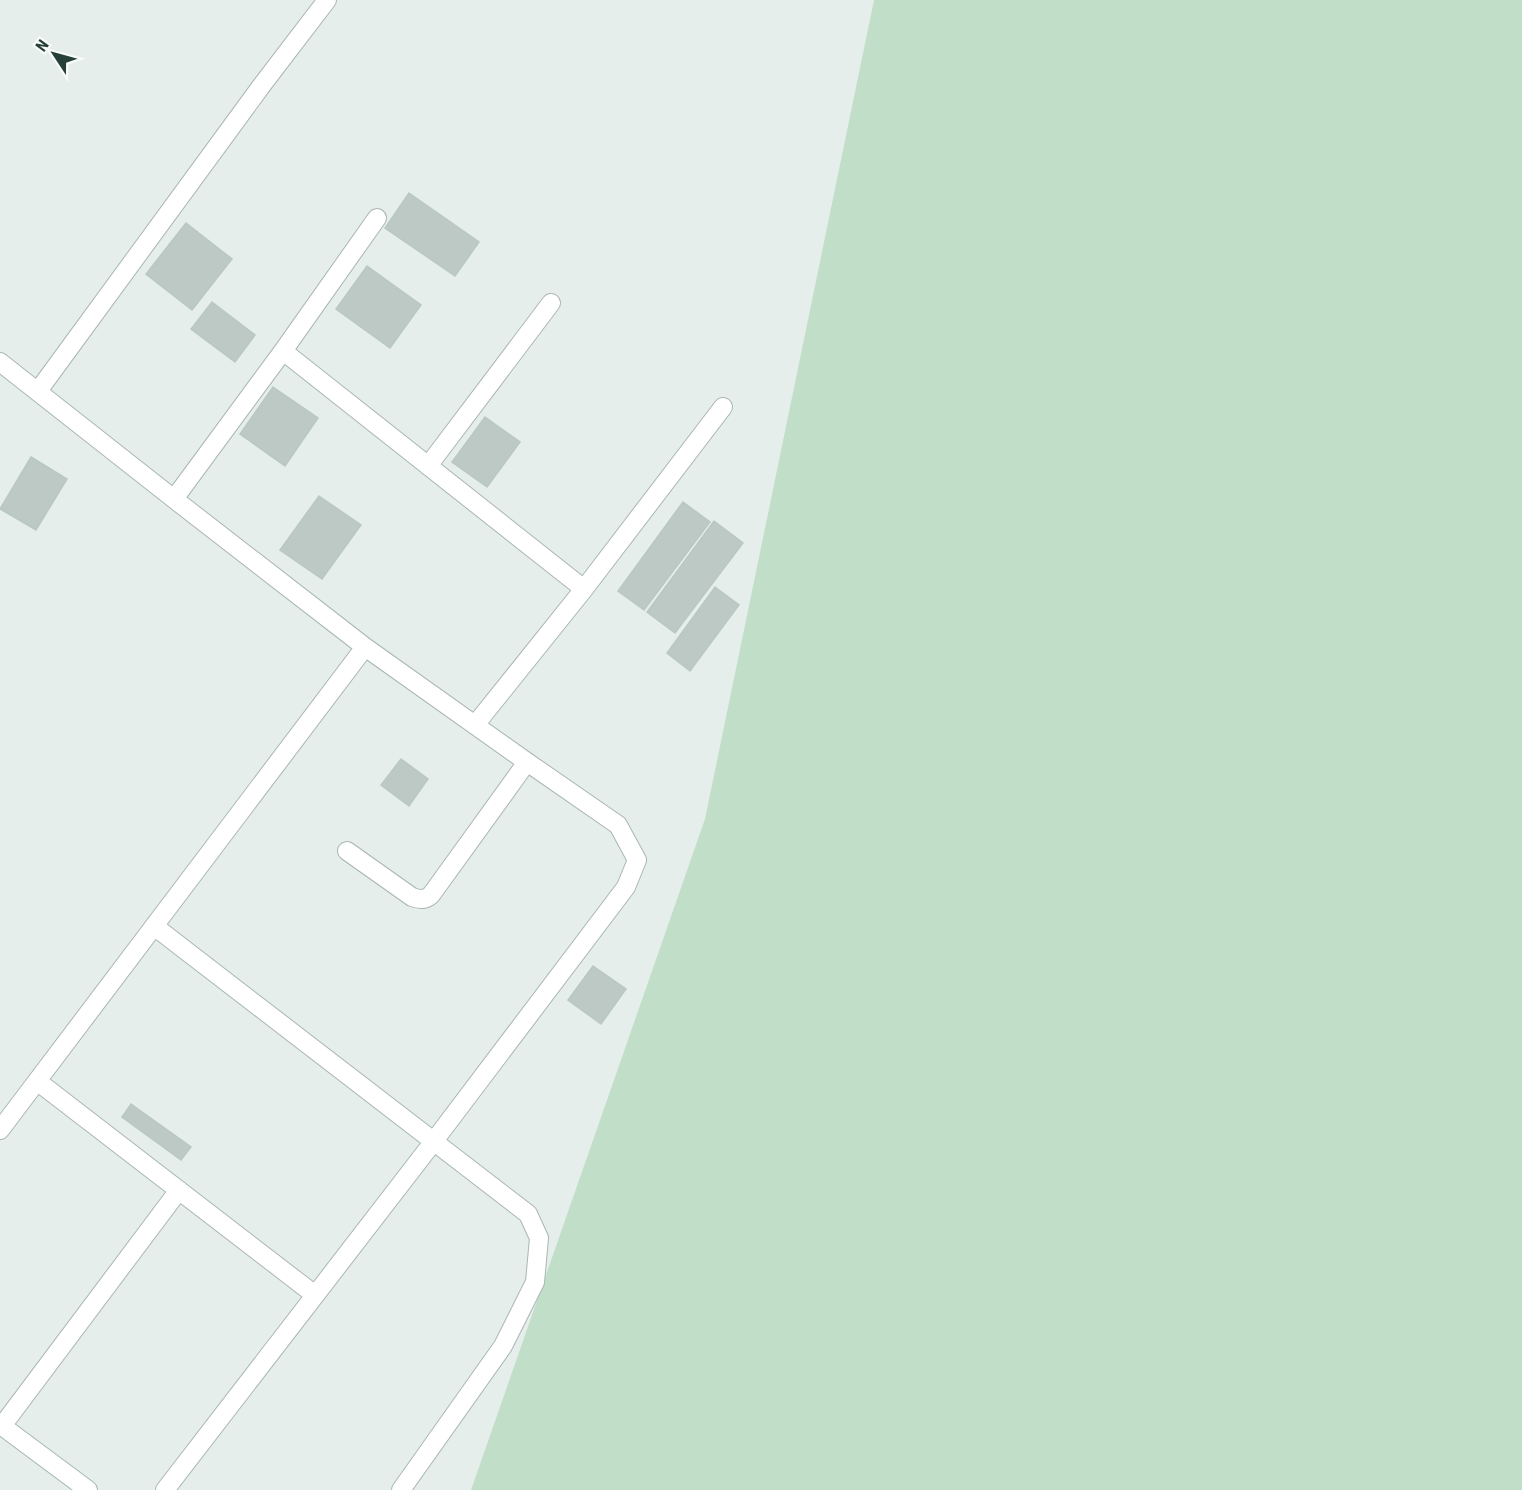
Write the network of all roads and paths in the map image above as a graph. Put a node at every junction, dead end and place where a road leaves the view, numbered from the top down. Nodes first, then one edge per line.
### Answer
1 (327, 0) edge
2 (377, 218) dead end
3 (551, 303) dead end
4 (283, 351) junction
5 (0, 362) edge
6 (38, 391) junction
7 (723, 407) dead end
8 (429, 466) junction
9 (174, 499) junction
10 (584, 589) junction
11 (365, 647) junction
12 (475, 725) junction
13 (527, 762) junction
14 (347, 851) dead end
15 (154, 926) junction
16 (37, 1081) junction
17 (0, 1130) edge
18 (434, 1141) junction
19 (179, 1190) junction
20 (315, 1295) junction
21 (1, 1425) edge
22 (88, 1490) edge
23 (165, 1490) edge
24 (401, 1490) edge

1 - 6 street
2 - 4 street
3 - 8 street
4 - 8 street
4 - 9 street
5 - 6 street
6 - 9 street
7 - 10 street
8 - 10 street
9 - 11 street
10 - 12 street
11 - 12 street
11 - 15 street
12 - 13 street
13 - 14 street
13 - 18 street
15 - 16 street
15 - 18 street
16 - 17 street
16 - 19 street
18 - 20 street
18 - 24 street
19 - 20 street
19 - 21 street
20 - 23 street
21 - 22 street

